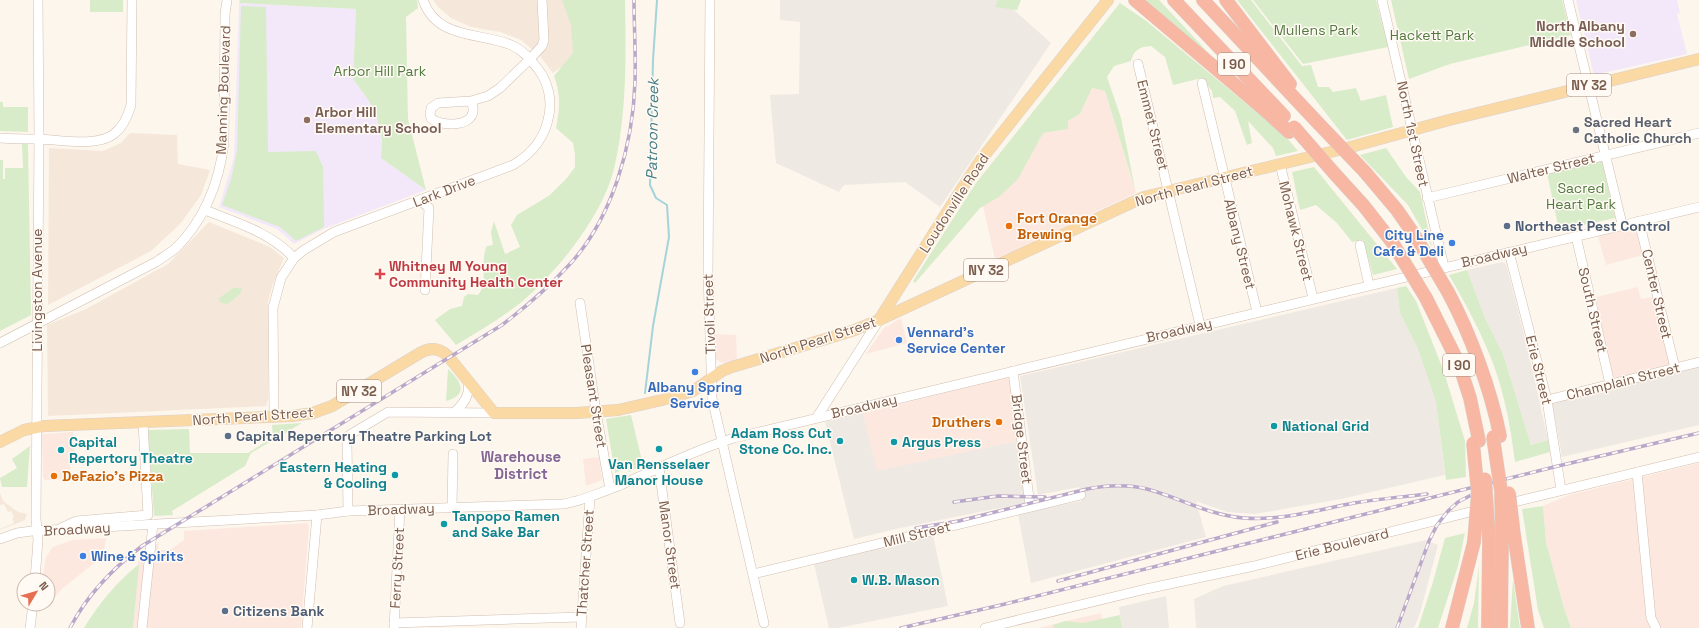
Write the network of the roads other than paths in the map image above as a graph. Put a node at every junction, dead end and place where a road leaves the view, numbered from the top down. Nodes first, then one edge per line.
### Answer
1 (38, 0) edge
2 (132, 0) edge
3 (227, 0) edge
4 (423, 0) edge
5 (542, 0) edge
6 (710, 0) edge
7 (1135, 0) edge
8 (1174, 0) edge
9 (1202, 0) edge
10 (1226, 0) edge
11 (1382, 0) edge
12 (1568, 0) edge
13 (1107, 2) edge
14 (530, 59) junction
15 (1699, 59) edge
16 (1138, 64) dead end
17 (1202, 83) dead end
18 (1589, 85) junction
19 (471, 101) dead end
20 (1308, 112) junction
21 (1291, 130) junction
22 (1412, 130) junction
23 (1699, 133) edge
24 (0, 138) edge
25 (39, 139) junction
26 (1605, 155) junction
27 (1280, 164) junction
28 (1224, 177) junction
29 (1168, 191) junction
30 (1427, 198) junction
31 (420, 200) junction
32 (1699, 207) edge
33 (205, 210) junction
34 (1640, 221) junction
35 (1622, 224) junction
36 (1576, 236) junction
37 (1360, 245) dead end
38 (1510, 252) junction
39 (294, 258) junction
40 (1444, 267) junction
41 (1369, 285) junction
42 (425, 290) dead end
43 (1313, 298) junction
44 (580, 303) dead end
45 (1257, 312) junction
46 (879, 320) junction
47 (37, 324) junction
48 (1200, 325) junction
49 (0, 343) edge
50 (1699, 362) edge
51 (1675, 368) junction
52 (1013, 371) junction
53 (712, 378) junction
54 (468, 381) junction
55 (1610, 384) junction
56 (1547, 400) junction
57 (455, 412) junction
58 (596, 412) junction
59 (494, 413) junction
60 (274, 416) junction
61 (817, 417) junction
62 (143, 423) junction
63 (37, 427) junction
64 (723, 441) junction
65 (0, 442) edge
66 (1476, 442) junction
67 (453, 454) dead end
68 (1699, 457) edge
69 (659, 468) junction
70 (1637, 472) junction
71 (610, 489) junction
72 (1561, 490) junction
73 (1081, 495) dead end
74 (590, 498) junction
75 (1030, 506) junction
76 (452, 508) junction
77 (400, 509) junction
78 (348, 511) junction
79 (317, 515) junction
80 (153, 524) junction
81 (58, 530) junction
82 (38, 531) junction
83 (1508, 536) junction
84 (0, 540) edge
85 (35, 572) edge
86 (753, 574) junction
87 (1523, 592) junction
88 (1459, 603) junction
89 (31, 612) edge
90 (581, 617) junction
91 (680, 622) dead end
92 (764, 623) dead end
93 (394, 625) edge
94 (28, 627) edge
95 (142, 628) edge
96 (307, 628) edge
97 (581, 628) edge
98 (985, 628) edge
99 (1452, 628) edge
100 (1456, 628) edge
101 (1488, 628) edge
102 (1500, 628) edge
103 (1528, 628) edge
104 (1533, 628) edge
105 (1656, 628) edge

1 - 25 street, Livingston Avenue
2 - 25 street
3 - 33 street, Manning Boulevard
4 - 14 street, Lark Drive
5 - 14 street
6 - 53 street, Tivoli Street
7 - 21 highway
8 - 21 highway, I 90
9 - 20 highway, I 90
10 - 20 highway
11 - 22 street, North 1st Street
12 - 18 street
13 - 46 main road, Loudonville Road
14 - 19 street
14 - 31 street, Lark Drive
15 - 18 main road, North Pearl Street / NY 32
16 - 29 street, Emmet Street
17 - 28 street, Albany Street
18 - 22 main road, North Pearl Street / NY 32
18 - 26 street
20 - 83 highway, I 90, bridge
21 - 66 highway, I 90, bridge
22 - 27 main road, North Pearl Street / NY 32
22 - 30 street, North 1st Street
23 - 26 street, Walter Street
24 - 25 street
25 - 47 street, Livingston Avenue
26 - 30 street, Walter Street
26 - 35 street
27 - 28 main road, North Pearl Street / NY 32
27 - 43 street, Mohawk Street
28 - 29 main road, North Pearl Street / NY 32
28 - 45 street, Albany Street
29 - 46 main road, North Pearl Street / NY 32
29 - 48 street, Emmet Street
30 - 40 street, North 1st Street
31 - 39 street, Lark Drive
31 - 42 street
32 - 34 street, Broadway
33 - 39 street
33 - 47 street, Manning Boulevard
34 - 35 street, Broadway
34 - 51 street, Center Street
35 - 36 street, Broadway
36 - 38 street, Broadway
36 - 55 street, South Street
37 - 41 street
38 - 40 street, Broadway
38 - 56 street, Erie Street
39 - 60 street, Lark Drive
40 - 41 street, Broadway
41 - 43 street, Broadway
43 - 45 street, Broadway
44 - 58 street, Pleasant Street
45 - 48 street, Broadway
46 - 53 main road, North Pearl Street / NY 32
46 - 61 street, Loudonville Road
47 - 49 street, Manning Boulevard
47 - 63 street, Livingston Avenue
48 - 52 street, Broadway
50 - 51 street, Champlain Street
51 - 55 street, Champlain Street
52 - 61 street, Broadway
52 - 75 street, Bridge Street
53 - 58 main road, North Pearl Street / NY 32
53 - 64 street, Tivoli Street
54 - 57 street
54 - 59 main road, North Pearl Street / NY 32
54 - 60 main road, North Pearl Street / NY 32
55 - 56 street, Champlain Street
56 - 72 street, Erie Street
57 - 59 street
57 - 78 street
58 - 59 main road, North Pearl Street / NY 32
58 - 71 street, Pleasant Street
60 - 62 main road, North Pearl Street / NY 32
61 - 64 street, Broadway
62 - 63 main road, North Pearl Street / NY 32
62 - 81 street
63 - 65 main road, North Pearl Street / NY 32
63 - 82 street, Livingston Avenue
64 - 69 street, Broadway
64 - 86 street, Tivoli Street
66 - 88 highway, bridge
66 - 101 highway, I 90, bridge
67 - 76 street
68 - 70 street, Erie Boulevard
69 - 71 street, Broadway
69 - 91 street, Manor Street
70 - 72 street, Erie Boulevard
70 - 105 street
71 - 74 street, Broadway
72 - 98 street, Erie Boulevard
73 - 75 street, Mill Street
74 - 76 street, Broadway
74 - 90 street, Thatcher Street
75 - 86 street, Mill Street
76 - 77 street, Broadway
77 - 78 street, Broadway
77 - 93 street, Ferry Street
78 - 79 street, Broadway
79 - 80 street, Broadway
79 - 96 street
80 - 81 street, Broadway
80 - 95 street
81 - 82 street, Broadway
82 - 84 street, Broadway
82 - 85 street, Livingston Avenue
83 - 87 highway
83 - 102 highway
86 - 92 street, Tivoli Street
87 - 103 highway
87 - 104 highway
88 - 99 highway
88 - 100 highway
89 - 94 street
90 - 93 street
90 - 97 street, Thatcher Street

